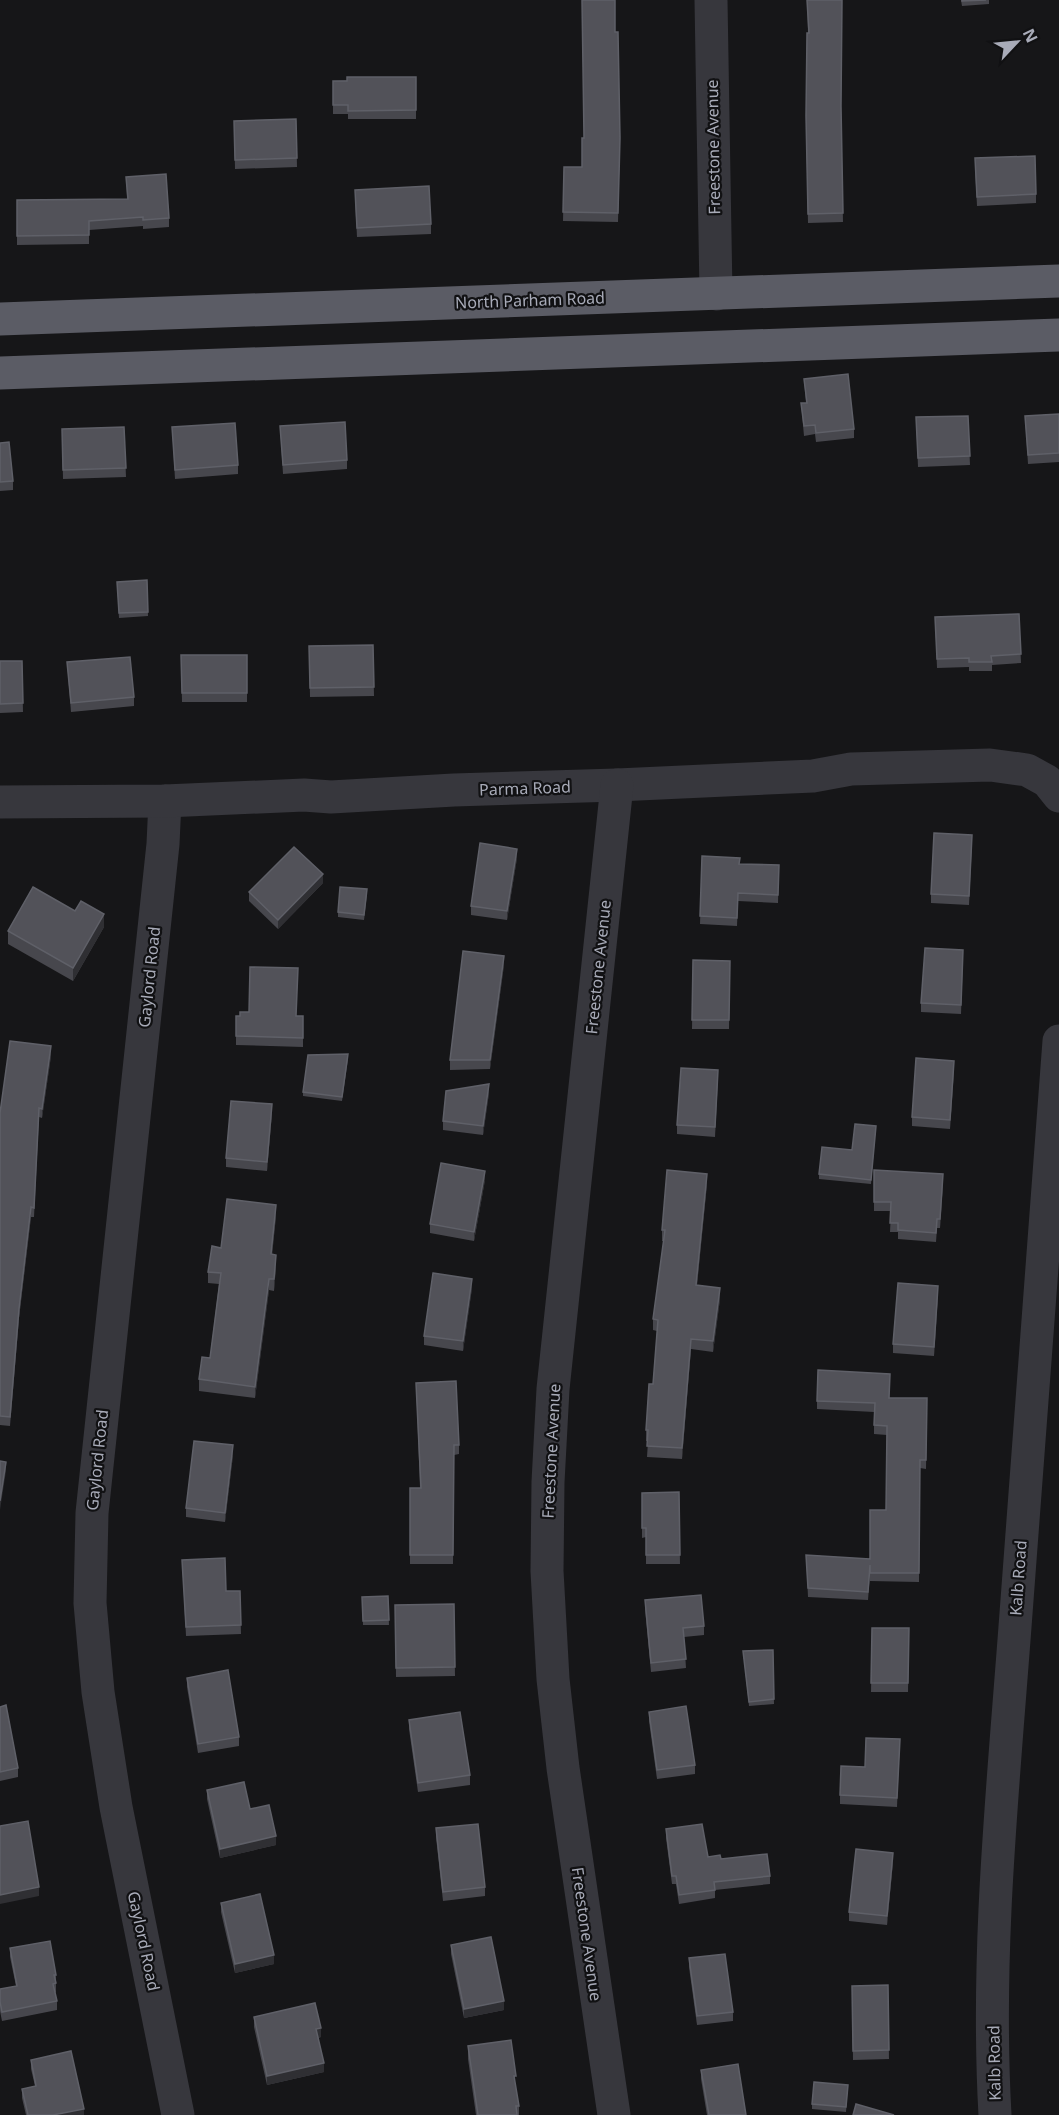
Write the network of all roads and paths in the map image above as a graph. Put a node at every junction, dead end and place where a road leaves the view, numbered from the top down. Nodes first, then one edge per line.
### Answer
1 (711, 0) edge
2 (1059, 281) edge
3 (716, 294) junction
4 (0, 319) edge
5 (1059, 335) edge
6 (718, 346) junction
7 (0, 373) edge
8 (617, 785) junction
9 (1053, 789) edge
10 (165, 801) junction
11 (0, 802) edge
12 (1059, 1041) edge
13 (178, 2115) edge
14 (614, 2115) edge
15 (995, 2115) edge

1 - 3 street, Freestone Avenue
2 - 3 highway, North Parham Road
3 - 4 highway, North Parham Road
3 - 6 highway
5 - 6 highway
6 - 7 highway
8 - 9 street, Parma Road
8 - 10 street, Parma Road
8 - 14 street, Freestone Avenue
10 - 11 street, Parma Road
10 - 13 street, Gaylord Road
12 - 15 street, Kalb Road

